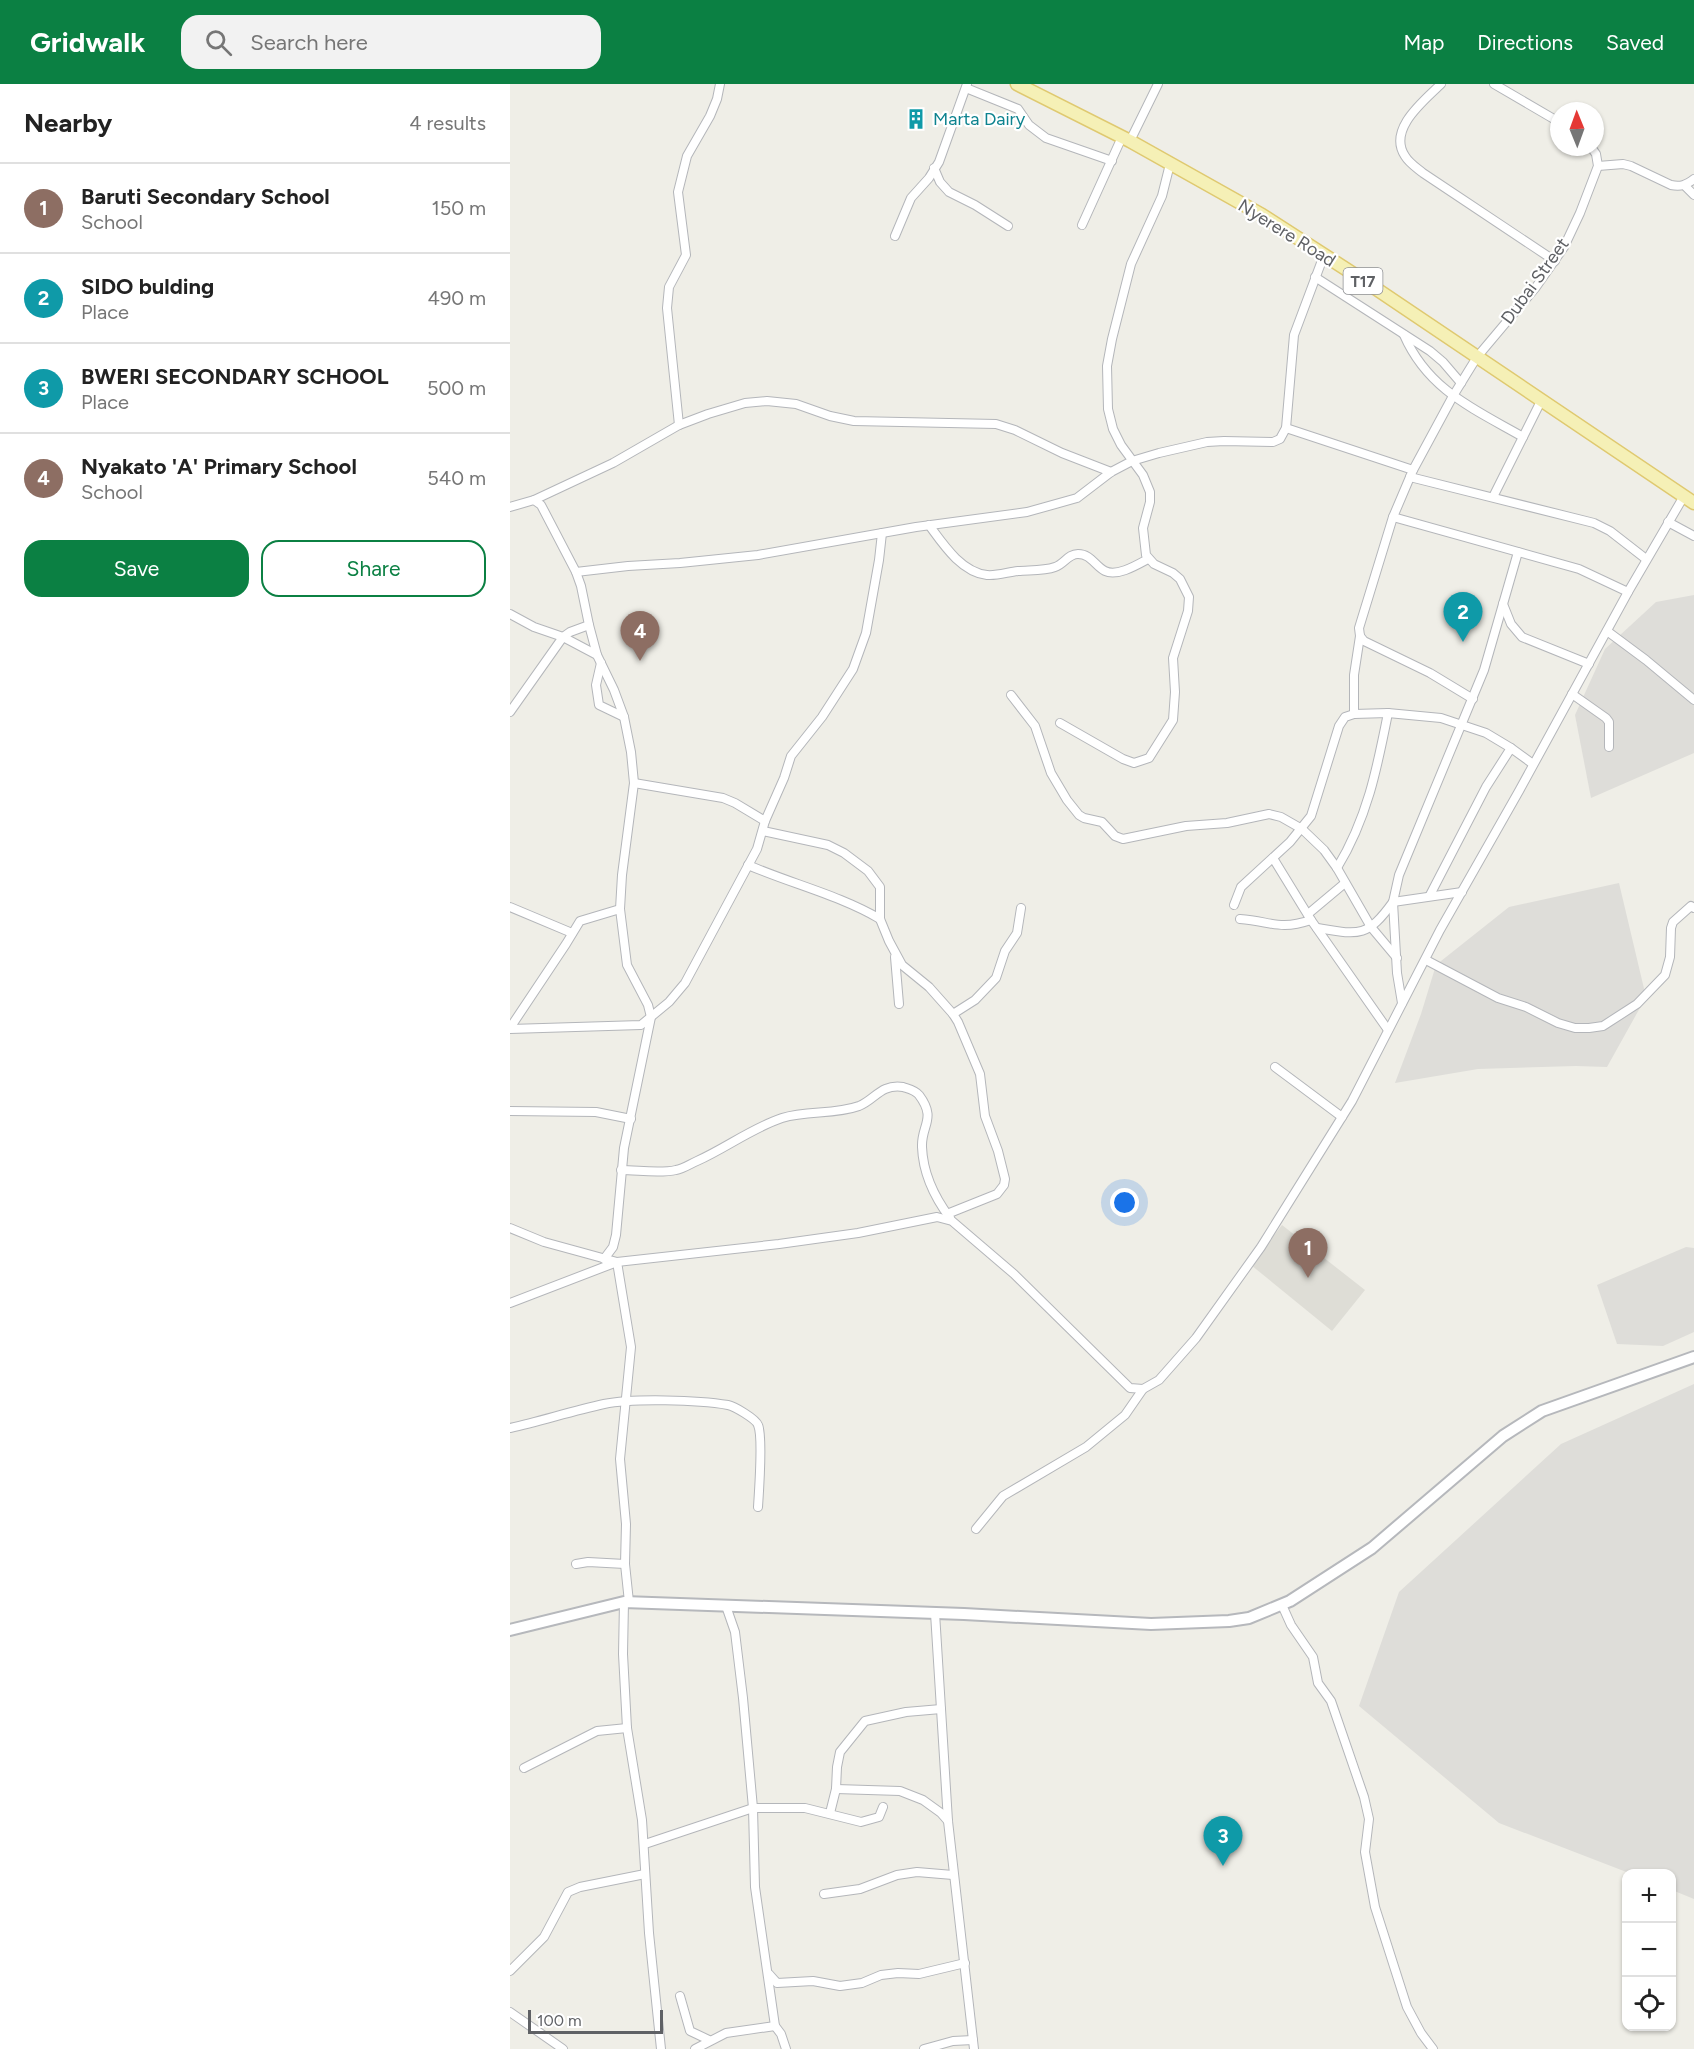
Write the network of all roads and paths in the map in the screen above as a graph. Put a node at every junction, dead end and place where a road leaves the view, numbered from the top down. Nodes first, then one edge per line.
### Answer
1 (720, 84) edge
2 (1017, 84) edge
3 (1158, 84) edge
4 (1441, 84) edge
5 (1494, 84) edge
6 (966, 86) edge
7 (1550, 117) edge
8 (1126, 139) junction
9 (1596, 156) edge
10 (1112, 161) junction
11 (1170, 164) junction
12 (1598, 166) junction
13 (934, 168) junction
14 (1694, 179) edge
15 (1685, 186) junction
16 (1694, 195) edge
17 (1082, 225) dead end
18 (1008, 226) dead end
19 (895, 236) dead end
20 (1324, 255) junction
21 (1556, 261) junction
22 (1315, 277) junction
23 (1404, 335) junction
24 (1477, 357) junction
25 (1461, 383) junction
26 (1453, 396) junction
27 (1540, 400) junction
28 (679, 425) junction
29 (1286, 429) junction
30 (1523, 437) junction
31 (1132, 462) junction
32 (1110, 472) junction
33 (1412, 473) junction
34 (1493, 497) junction
35 (534, 500) junction
36 (1689, 500) edge
37 (510, 507) edge
38 (1393, 518) junction
39 (1668, 522) junction
40 (929, 525) junction
41 (882, 533) junction
42 (1694, 536) edge
43 (1518, 552) junction
44 (1148, 559) junction
45 (1646, 559) junction
46 (576, 572) junction
47 (1628, 592) junction
48 (1503, 604) junction
49 (510, 614) edge
50 (589, 625) junction
51 (1607, 631) junction
52 (1360, 636) junction
53 (563, 637) junction
54 (599, 659) junction
55 (1589, 664) junction
56 (1572, 694) junction
57 (1011, 695) dead end
58 (1473, 699) junction
59 (1694, 700) edge
60 (510, 712) edge
61 (1388, 713) junction
62 (1354, 714) junction
63 (624, 717) junction
64 (1060, 723) dead end
65 (1463, 724) junction
66 (1609, 747) dead end
67 (1511, 748) junction
68 (1533, 764) junction
69 (634, 783) junction
70 (765, 821) junction
71 (1302, 829) junction
72 (763, 831) junction
73 (1273, 858) junction
74 (748, 865) junction
75 (1337, 868) junction
76 (1345, 883) junction
77 (1462, 892) junction
78 (1430, 895) junction
79 (1393, 902) junction
80 (1234, 905) dead end
81 (510, 907) edge
82 (1021, 908) dead end
83 (1694, 908) edge
84 (620, 909) junction
85 (1309, 917) junction
86 (880, 919) junction
87 (1240, 919) dead end
88 (1371, 927) junction
89 (1317, 928) junction
90 (572, 933) junction
91 (895, 953) junction
92 (1397, 958) junction
93 (1426, 960) junction
94 (1402, 1003) junction
95 (899, 1004) dead end
96 (954, 1014) junction
97 (651, 1017) junction
98 (511, 1025) edge
99 (1388, 1030) junction
100 (1275, 1066) dead end
101 (510, 1111) edge
102 (1342, 1117) junction
103 (631, 1119) junction
104 (621, 1170) junction
105 (949, 1218) junction
106 (510, 1228) edge
107 (604, 1258) junction
108 (617, 1262) junction
109 (510, 1303) edge
110 (1694, 1357) edge
111 (1143, 1389) junction
112 (625, 1401) junction
113 (510, 1428) edge
114 (758, 1508) dead end
115 (976, 1529) dead end
116 (576, 1564) dead end
117 (625, 1564) junction
118 (627, 1602) junction
119 (1282, 1605) junction
120 (726, 1606) junction
121 (935, 1613) junction
122 (510, 1630) edge
123 (941, 1709) junction
124 (627, 1728) junction
125 (524, 1768) dead end
126 (836, 1789) junction
127 (883, 1807) dead end
128 (753, 1808) junction
129 (830, 1813) junction
130 (948, 1821) junction
131 (645, 1844) junction
132 (645, 1874) junction
133 (953, 1875) junction
134 (824, 1894) dead end
135 (965, 1963) junction
136 (510, 1971) edge
137 (768, 1973) junction
138 (680, 1996) dead end
139 (510, 2012) edge
140 (775, 2026) junction
141 (709, 2040) junction
142 (973, 2040) junction
143 (563, 2049) edge
144 (661, 2049) edge
145 (695, 2049) edge
146 (786, 2049) edge
147 (924, 2049) edge
148 (974, 2049) edge
149 (1433, 2049) edge

1 - 28 street
2 - 8 main road, Nyerere Road / T17
3 - 8 street
4 - 21 street
5 - 7 street
6 - 10 street
6 - 13 street
8 - 10 street
8 - 11 main road, Nyerere Road / T17
9 - 12 street
10 - 17 street
11 - 20 main road, Nyerere Road / T17
11 - 31 street
12 - 15 street
12 - 21 street, Dubai Street
13 - 18 street
13 - 19 street
14 - 15 street
15 - 16 street
20 - 22 street
20 - 24 main road, Nyerere Road / T17
21 - 24 street, Dubai Street
22 - 23 street
22 - 29 street
23 - 25 street
23 - 26 street
24 - 25 street, Dubai Street
24 - 27 main road, Nyerere Road / T17
25 - 26 street, Dubai Street
26 - 30 street
26 - 33 street, Dubai Street
27 - 30 street
27 - 36 main road, Nyerere Road / T17
28 - 32 street
28 - 35 street
29 - 31 street
29 - 33 street
30 - 34 street
31 - 32 street
31 - 44 street
32 - 40 street
33 - 34 street
33 - 38 street, Dubai Street
34 - 45 street
35 - 37 street
35 - 46 street
36 - 39 street
38 - 43 street
38 - 52 street, Dubai Street
39 - 42 street
39 - 45 street
40 - 41 street
40 - 44 street
41 - 46 street
41 - 70 street
43 - 47 street
43 - 48 street
44 - 64 street
45 - 47 street
46 - 50 street
47 - 51 street
48 - 55 street
48 - 58 street
49 - 53 street
50 - 53 street
50 - 54 street
51 - 55 street
51 - 59 street
52 - 58 street
52 - 62 street, Dubai Street
53 - 54 street
53 - 60 street
54 - 63 street
54 - 63 street
55 - 56 street
56 - 66 street
56 - 68 street
57 - 71 street
58 - 65 street
61 - 62 street
61 - 65 street
61 - 75 street
62 - 71 street
63 - 69 street
65 - 67 street
65 - 79 street
67 - 68 street
67 - 78 street
68 - 77 street
69 - 70 street
69 - 84 street
70 - 72 street
71 - 73 street
71 - 75 street
72 - 74 street
72 - 86 street
73 - 80 street
73 - 85 street
74 - 86 street
74 - 97 street
75 - 76 street
76 - 85 street
76 - 88 street
77 - 78 street
77 - 93 street
78 - 79 street
79 - 88 street
79 - 92 street
81 - 90 street
82 - 96 street
83 - 93 street
84 - 90 street
84 - 97 street
85 - 87 street
85 - 89 street
86 - 91 street
88 - 89 street
88 - 92 street
89 - 99 street
90 - 98 street
91 - 95 street
91 - 96 street
92 - 94 street
93 - 94 street
94 - 99 street
96 - 105 street
97 - 98 street
97 - 103 street
99 - 102 street
100 - 102 street
101 - 103 street
102 - 111 street
103 - 104 street
104 - 105 street
104 - 107 street
105 - 108 street
105 - 111 street
106 - 107 street
107 - 108 street
108 - 109 street
108 - 112 street
110 - 119 street
111 - 115 street
112 - 113 street
112 - 114 street
112 - 117 street
116 - 117 street
117 - 118 street
118 - 120 street
118 - 122 street
118 - 124 street
119 - 121 street
119 - 149 street
120 - 121 street
120 - 128 street
121 - 123 street
123 - 126 street
123 - 130 street
124 - 125 street
124 - 131 street
126 - 129 street
126 - 130 street
127 - 129 street
128 - 129 street
128 - 131 street
128 - 137 street
130 - 133 street
131 - 132 street
132 - 136 street
132 - 144 street
133 - 134 street
133 - 135 street
135 - 137 street
135 - 142 street
137 - 140 street
138 - 141 street
139 - 143 street
140 - 141 street
140 - 146 street
141 - 145 street
142 - 147 street
142 - 148 street

